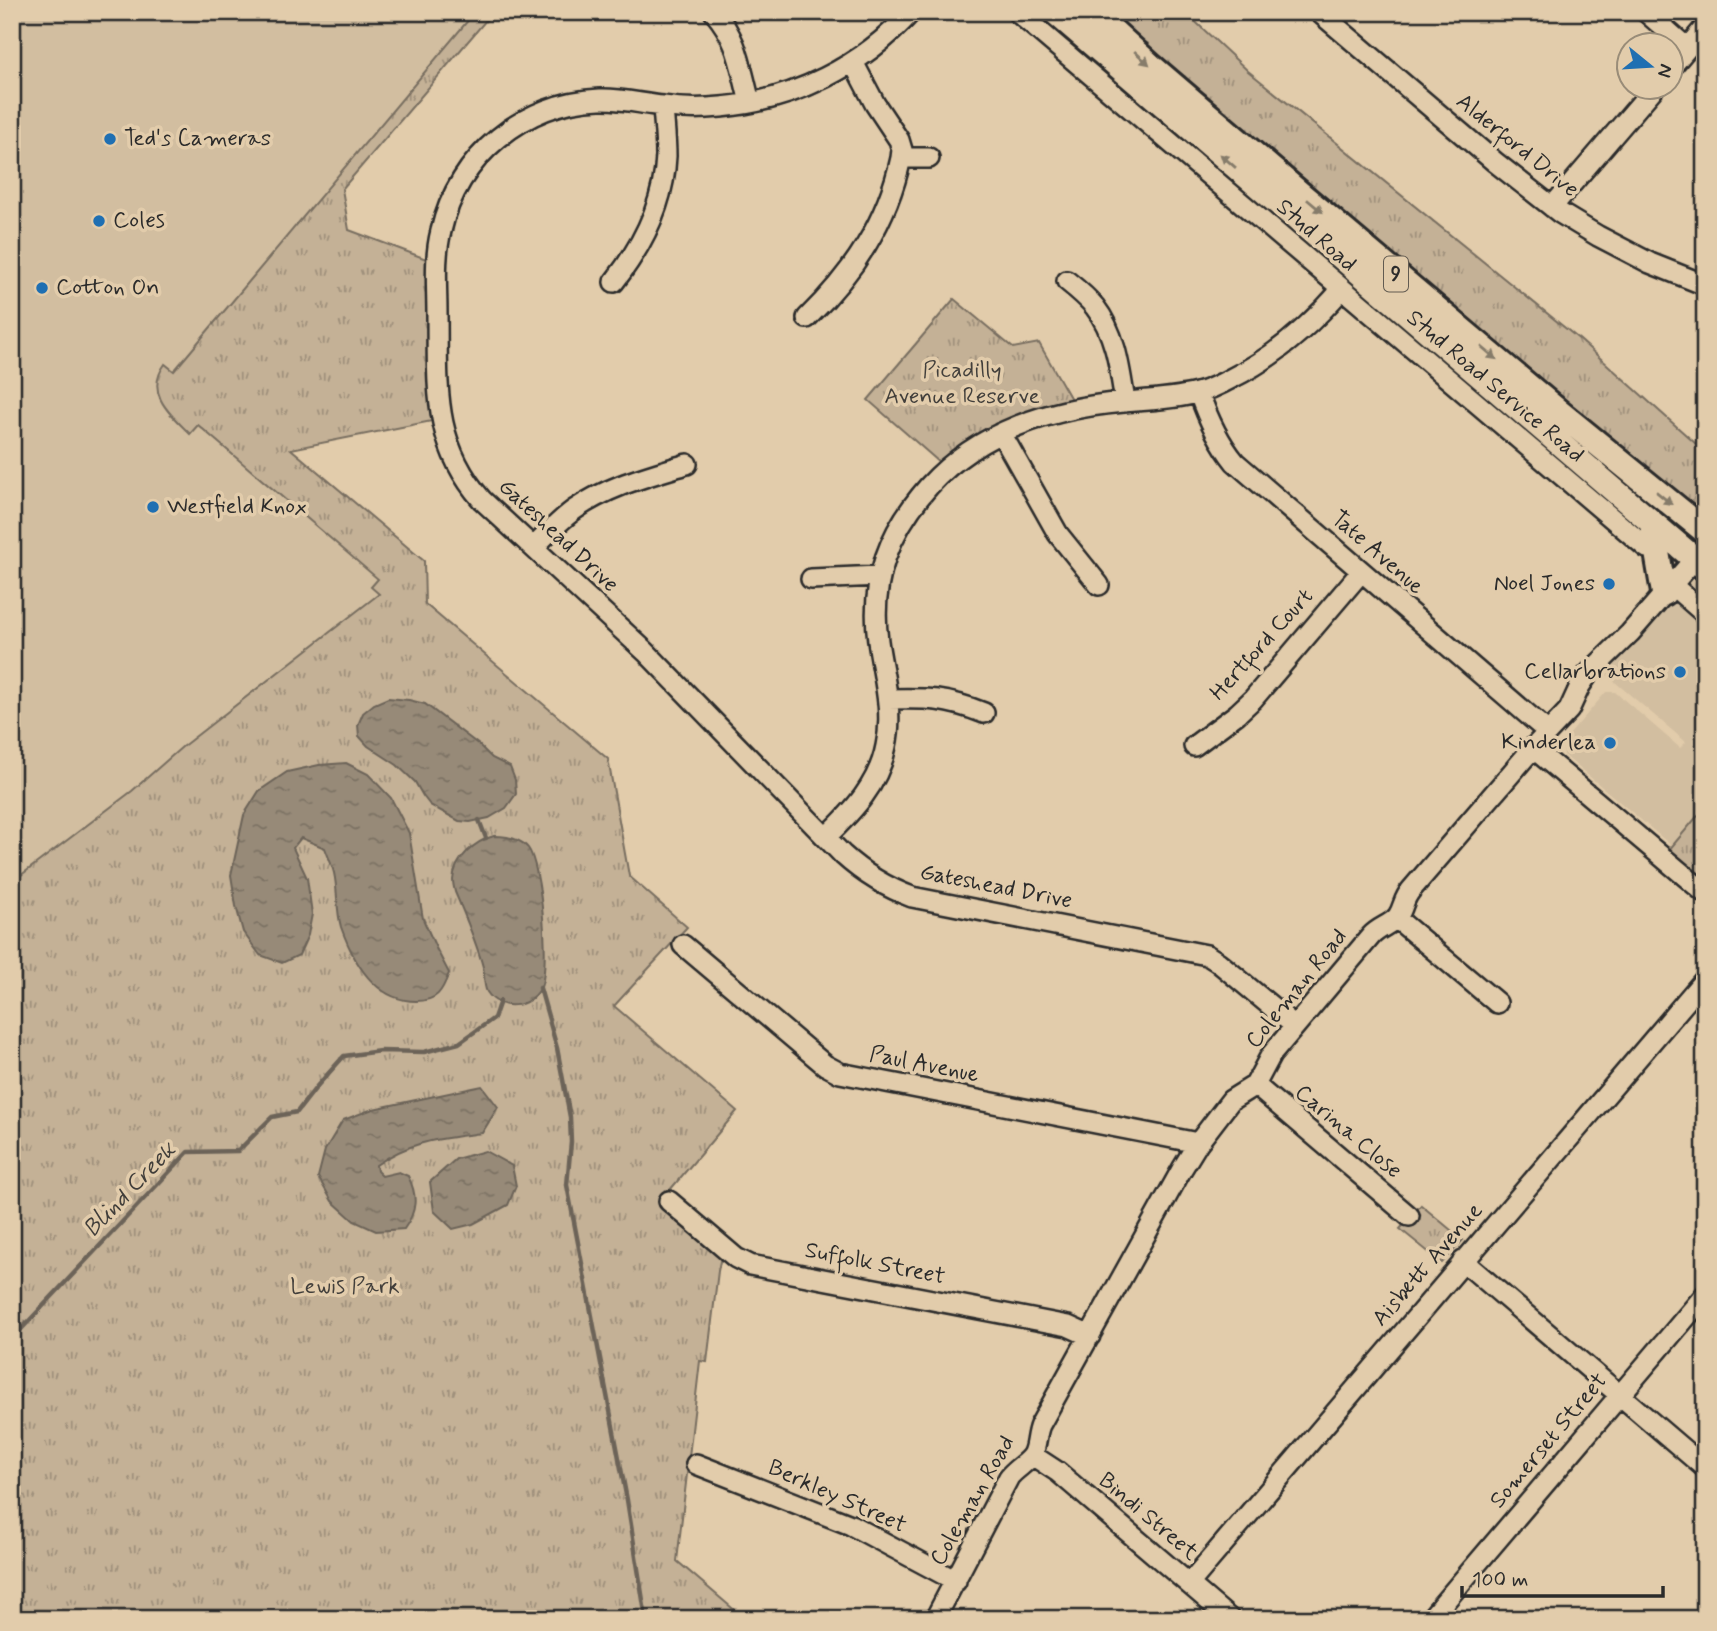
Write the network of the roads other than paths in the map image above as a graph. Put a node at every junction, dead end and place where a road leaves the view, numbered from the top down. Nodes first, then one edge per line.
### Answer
1 (714, 12) edge
2 (911, 12) edge
3 (1017, 12) edge
4 (1055, 12) edge
5 (1092, 12) edge
6 (1319, 12) edge
7 (1646, 12) edge
8 (1705, 27) edge
9 (1687, 48) joint
10 (853, 62) junction
11 (750, 102) junction
12 (1642, 102) edge
13 (663, 106) junction
14 (901, 158) junction
15 (929, 158) dead end
16 (1552, 207) junction
17 (1067, 281) dead end
18 (614, 282) dead end
19 (1705, 285) edge
20 (1342, 289) junction
21 (807, 318) dead end
22 (1199, 393) junction
23 (1125, 402) junction
24 (1001, 433) junction
25 (687, 464) dead end
26 (1637, 520) junction
27 (1705, 531) edge
28 (534, 547) junction
29 (1647, 548) dead end
30 (1701, 558) edge
31 (1361, 572) junction
32 (879, 576) junction
33 (811, 579) dead end
34 (1098, 585) dead end
35 (1668, 589) junction
36 (1705, 614) edge
37 (888, 699) junction
38 (984, 713) dead end
39 (1548, 732) junction
40 (1194, 746) dead end
41 (1533, 748) junction
42 (826, 837) junction
43 (1705, 893) edge
44 (1396, 918) junction
45 (683, 945) dead end
46 (1705, 979) edge
47 (1497, 1003) dead end
48 (1296, 1026) junction
49 (1255, 1085) junction
50 (1198, 1143) junction
51 (669, 1201) dead end
52 (1409, 1216) dead end
53 (1463, 1261) junction
54 (1705, 1295) edge
55 (1090, 1336) junction
56 (1620, 1395) junction
57 (1032, 1455) junction
58 (696, 1464) dead end
59 (1705, 1468) edge
60 (956, 1581) junction
61 (1189, 1584) junction
62 (935, 1619) edge
63 (1230, 1619) edge
64 (1430, 1619) edge

1 - 11 street
2 - 10 street, Gateshead Drive
3 - 20 street, Stud Road Service Road
26 -> 4 main road, Stud Road / 9
5 -> 27 main road, Stud Road / 9
6 - 16 street, Alderford Drive
7 - 9 street
8 - 9 street
10 - 11 street, Gateshead Drive
10 - 14 street
11 - 13 street, Gateshead Drive
12 - 16 street
13 - 18 street
13 - 28 street, Gateshead Drive
14 - 15 street
14 - 21 street
16 - 19 street, Alderford Drive
17 - 23 street
20 - 22 street
20 - 26 street, Stud Road Service Road
22 - 23 street
22 - 31 street, Tate Avenue
23 - 24 street
24 - 32 street
24 - 34 street
25 - 28 street
26 - 29 street, Stud Road Service Road
26 - 30 main road, Stud Road / 9
26 - 35 main road
28 - 42 street, Gateshead Drive
30 - 35 street, Coleman Road
31 - 39 street, Tate Avenue
31 - 40 street, Hertford Court
32 - 33 street
32 - 37 street
35 - 36 street
35 - 39 street, Coleman Road
37 - 38 street
37 - 42 street
39 - 41 street, Coleman Road
41 - 43 street
41 - 44 street, Coleman Road
42 - 48 street, Gateshead Drive
44 - 47 street
44 - 48 street, Coleman Road
45 - 50 street, Paul Avenue
46 - 53 street, Aisbett Avenue
48 - 49 street, Coleman Road
49 - 50 street, Coleman Road
49 - 52 street, Carina Close
50 - 55 street, Coleman Road
51 - 55 street, Suffolk Street
53 - 56 street
53 - 61 street, Aisbett Avenue
54 - 56 street, Somerset Street
55 - 57 street, Coleman Road
56 - 59 street
56 - 64 street, Somerset Street
57 - 60 street, Coleman Road
57 - 61 street, Bindi Street
58 - 60 street, Berkley Street
60 - 62 street, Coleman Road
61 - 63 street, Bindi Street

